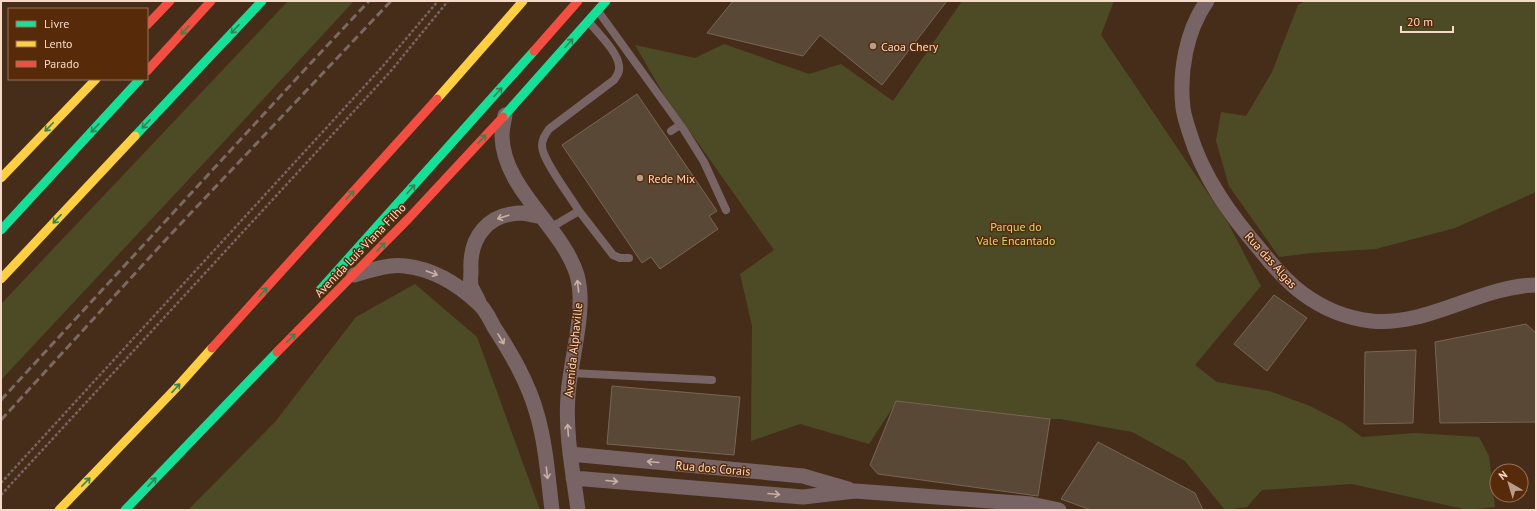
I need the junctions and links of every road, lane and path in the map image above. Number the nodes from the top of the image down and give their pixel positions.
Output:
1 (170, 1) edge
2 (211, 1) edge
3 (262, 1) edge
4 (438, 1) edge
5 (448, 1) edge
6 (523, 1) edge
7 (578, 1) edge
8 (606, 1) edge
9 (1207, 1) edge
10 (598, 10) junction
11 (588, 21) junction
12 (148, 25) edge
13 (148, 70) edge
14 (95, 80) edge
15 (139, 80) edge
16 (505, 114) junction
17 (680, 125) junction
18 (671, 131) dead end
19 (1, 178) edge
20 (726, 210) dead end
21 (579, 211) junction
22 (546, 222) junction
23 (1, 230) edge
24 (629, 258) dead end
25 (354, 275) junction
26 (1, 279) edge
27 (1536, 286) edge
28 (313, 299) dead end
29 (481, 306) junction
30 (292, 324) dead end
31 (571, 373) junction
32 (712, 380) dead end
33 (221, 409) junction
34 (570, 454) junction
35 (747, 471) junction
36 (573, 478) junction
37 (1, 483) edge
38 (855, 491) junction
39 (746, 492) junction
40 (1, 495) edge
41 (59, 510) edge
42 (125, 510) edge
43 (552, 510) edge
44 (578, 510) edge
45 (1059, 510) edge

1 - 12 main road
2 -> 13 main road
3 -> 26 main road
4 - 37 path
5 - 40 path
41 -> 6 main road
28 -> 7 main road
8 - 10 main road, Avenida Luís Viana Filho
9 - 27 street, Rua das Algas
10 - 11 main road, Avenida Luís Viana Filho
10 - 17 lane
16 -> 11 main road, Avenida Luís Viana Filho
11 - 21 lane
14 -> 19 main road
15 -> 23 main road
16 - 22 street, Avenida Alphaville
25 -> 16 main road, Avenida Luís Viana Filho
17 - 18 lane
17 - 20 lane
21 - 22 lane
21 - 24 lane
22 -> 29 street
31 -> 22 street, Avenida Alphaville
25 -> 29 street
33 -> 25 main road, Avenida Luís Viana Filho
29 -> 43 street
30 - 33 main road
31 - 32 lane
34 -> 31 street, Avenida Alphaville
42 -> 33 main road, Avenida Luís Viana Filho
35 -> 34 street, Rua dos Corais
34 - 36 street, Avenida Alphaville
35 - 38 street, Rua dos Corais
35 - 39 street
36 -> 39 street, Rua dos Corais
36 - 44 street, Avenida Alphaville
39 -> 38 street, Rua dos Corais
38 - 45 street, Rua dos Corais

